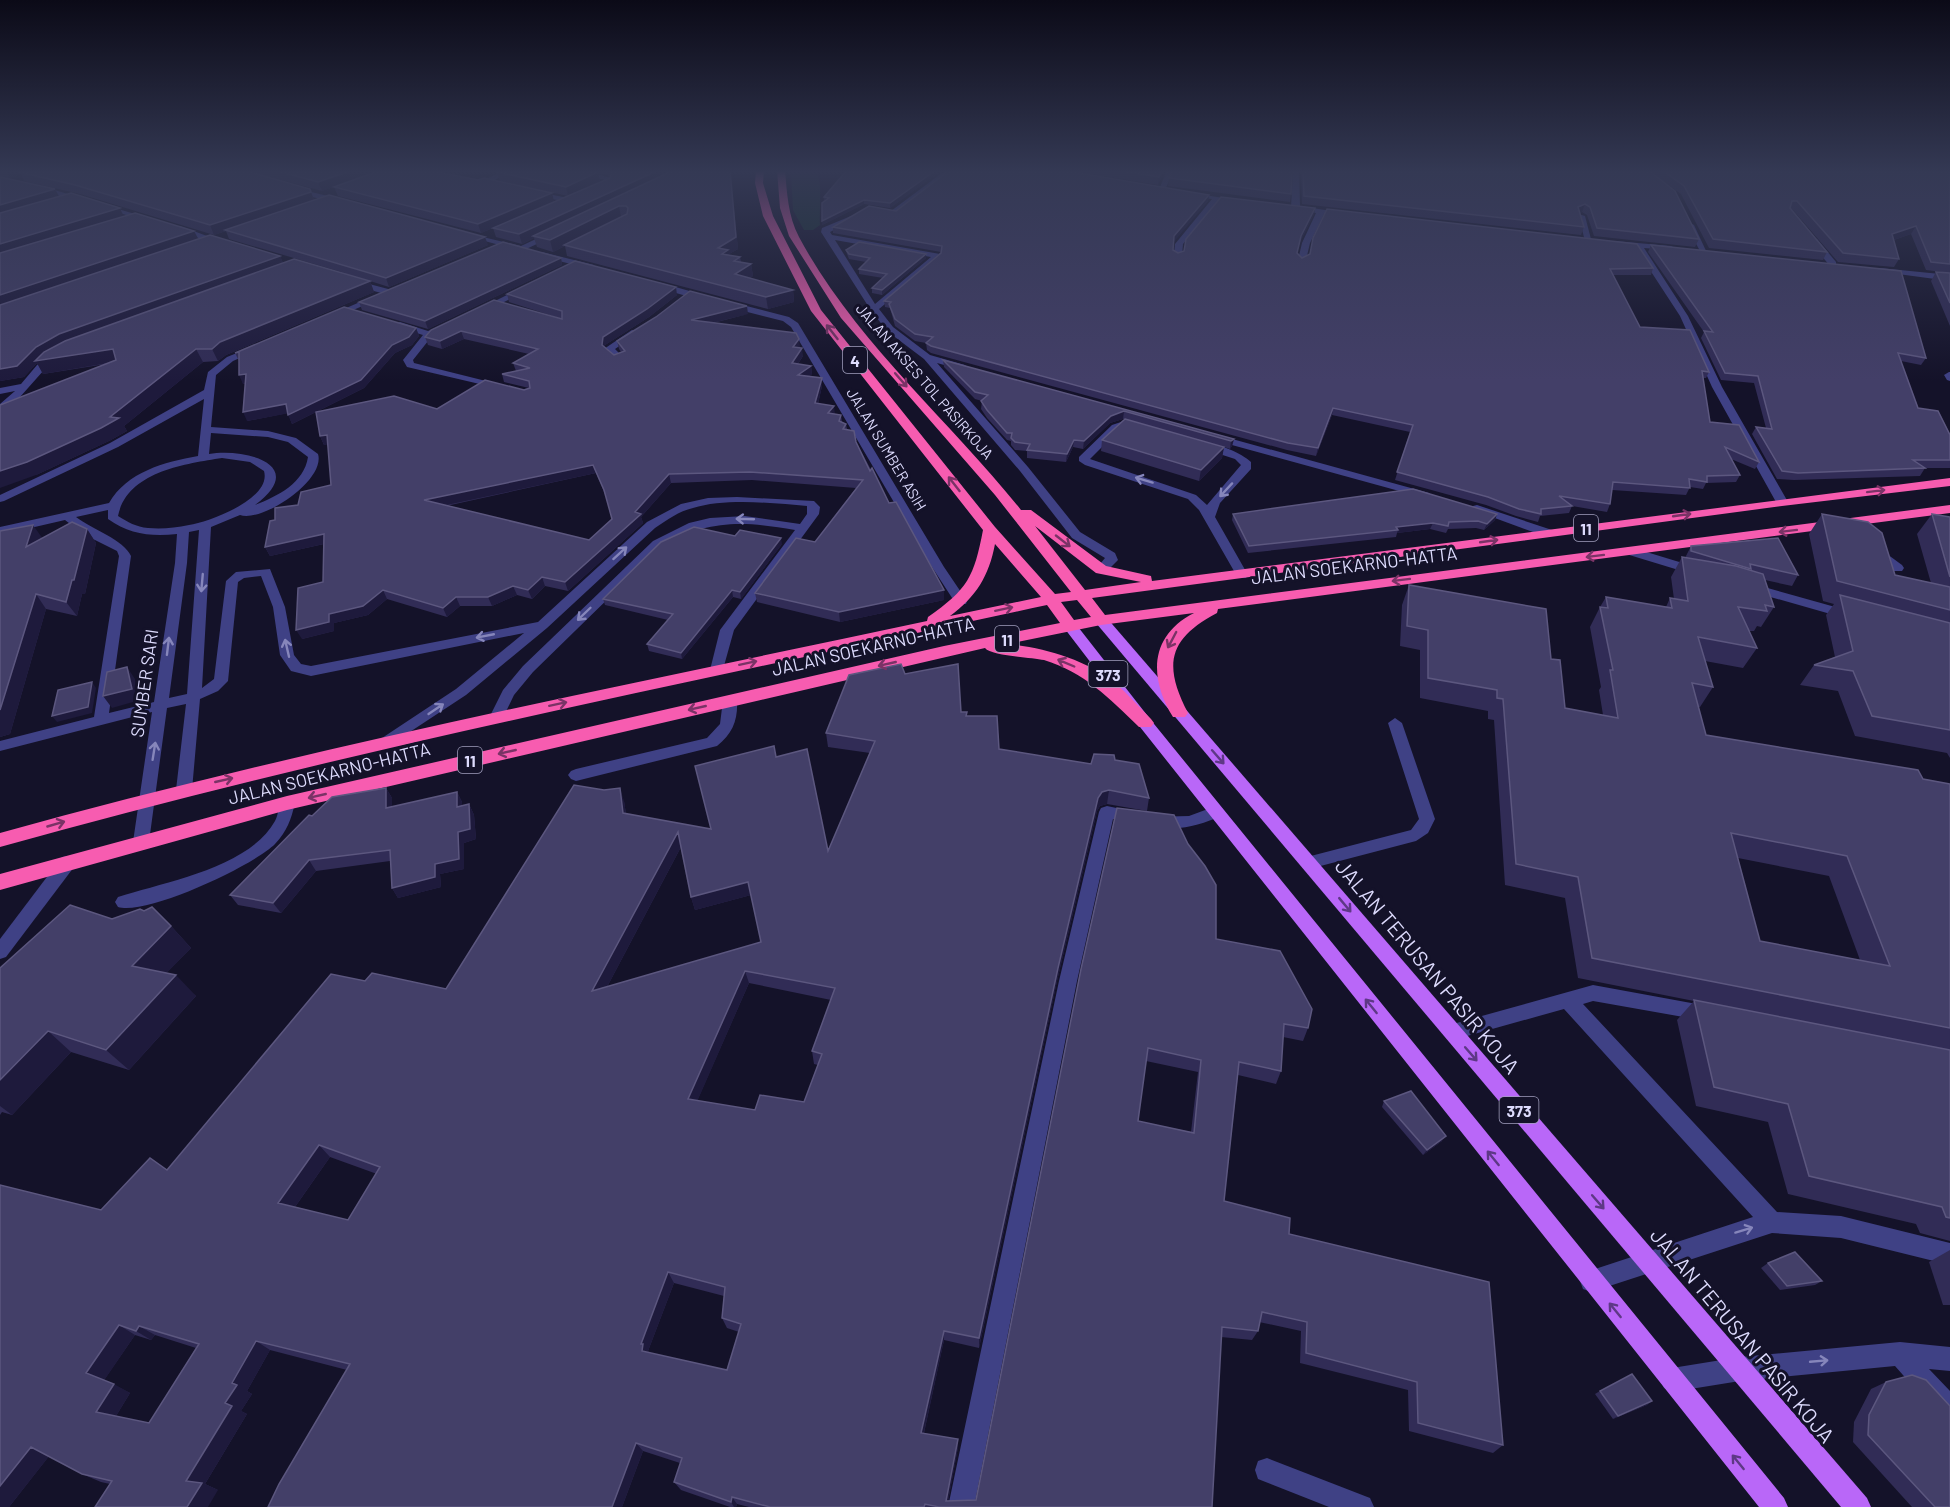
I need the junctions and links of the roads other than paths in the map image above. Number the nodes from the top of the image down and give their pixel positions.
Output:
1 (214, 240) edge
2 (215, 240) edge
3 (486, 240) edge
4 (541, 240) edge
5 (780, 240) edge
6 (797, 240) edge
7 (830, 240) edge
8 (861, 240) edge
9 (1182, 240) edge
10 (1307, 240) edge
11 (1583, 240) edge
12 (1698, 240) edge
13 (1814, 240) edge
14 (1589, 241) joint
15 (1599, 242) edge
16 (1609, 243) edge
17 (504, 244) junction
18 (1638, 245) junction
19 (234, 246) edge
20 (194, 247) edge
21 (493, 249) edge
22 (522, 249) junction
23 (1682, 249) edge
24 (1693, 250) edge
25 (1704, 251) junction
26 (564, 252) edge
27 (1715, 252) edge
28 (1178, 255) edge
29 (554, 257) junction
30 (1302, 260) edge
31 (577, 263) junction
32 (1821, 263) edge
33 (1833, 264) junction
34 (1845, 266) edge
35 (567, 268) edge
36 (1868, 268) edge
37 (599, 269) edge
38 (1950, 278) edge
39 (348, 281) edge
40 (644, 282) edge
41 (539, 284) edge
42 (399, 288) edge
43 (389, 292) junction
44 (688, 294) junction
45 (498, 303) junction
46 (675, 304) edge
47 (508, 306) edge
48 (874, 309) junction
49 (347, 310) junction
50 (473, 313) edge
51 (368, 316) edge
52 (326, 319) edge
53 (456, 321) edge
54 (388, 322) edge
55 (643, 327) edge
56 (429, 334) junction
57 (262, 346) edge
58 (69, 349) edge
59 (927, 357) junction
60 (620, 359) edge
61 (974, 370) edge
62 (24, 387) junction
63 (514, 389) edge
64 (0, 391) edge
65 (209, 392) junction
66 (0, 409) edge
67 (1134, 414) edge
68 (206, 430) junction
69 (203, 457) junction
70 (1950, 482) edge
71 (1000, 492) junction
72 (1437, 498) edge
73 (0, 499) edge
74 (1782, 502) junction
75 (112, 506) junction
76 (1470, 507) edge
77 (1950, 509) edge
78 (67, 516) junction
79 (225, 517) junction
80 (1209, 519) junction
81 (205, 524) junction
82 (803, 528) junction
83 (183, 530) junction
84 (990, 530) junction
85 (0, 531) edge
86 (1853, 531) junction
87 (1548, 533) junction
88 (1630, 551) junction
89 (1898, 568) dead end
90 (1101, 570) junction
91 (1705, 574) edge
92 (1242, 575) junction
93 (1223, 577) junction
94 (1737, 583) edge
95 (1082, 594) junction
96 (1051, 599) junction
97 (961, 601) junction
98 (1239, 601) junction
99 (1860, 618) edge
100 (1101, 620) junction
101 (542, 625) junction
102 (926, 626) junction
103 (1070, 626) junction
104 (944, 651) junction
105 (717, 670) junction
106 (193, 697) junction
107 (730, 700) junction
108 (161, 704) junction
109 (1179, 713) junction
110 (496, 718) junction
111 (100, 720) junction
112 (1145, 723) junction
113 (1395, 723) dead end
114 (387, 741) junction
115 (0, 746) edge
116 (576, 775) dead end
117 (184, 790) junction
118 (147, 799) junction
119 (286, 803) junction
120 (1216, 812) junction
121 (0, 840) edge
122 (141, 842) junction
123 (68, 862) junction
124 (1309, 863) junction
125 (0, 882) edge
126 (124, 903) dead end
127 (7, 938) edge
128 (0, 952) edge
129 (1568, 1000) junction
130 (1729, 1018) edge
131 (1453, 1032) junction
132 (1772, 1222) junction
133 (1950, 1254) edge
134 (1650, 1263) junction
135 (1591, 1281) junction
136 (1900, 1354) junction
137 (1950, 1359) edge
138 (1740, 1369) junction
139 (1672, 1380) junction
140 (1950, 1409) edge
141 (1267, 1470) dead end
142 (961, 1507) edge
143 (1361, 1507) edge
144 (1775, 1507) edge
145 (1858, 1507) edge

1 - 20 street
2 - 19 street
3 - 17 street
4 - 22 street
84 -> 5 highway, 4
6 -> 71 highway, JALAN AKSES TOL PASIRKOJA / 4
7 - 48 street
8 - 48 street
9 - 28 street
10 - 30 street
11 - 14 street
12 - 25 street
13 - 33 street
14 - 15 street
16 - 18 street
17 - 21 street
17 - 22 street
18 - 23 street
18 - 74 street
22 - 29 street
24 - 25 street
25 - 27 street
26 - 29 street
29 - 31 street
31 - 35 street
31 - 37 street
32 - 33 street
33 - 34 street
36 - 38 street
39 - 43 street
40 - 44 street, JALAN SUMBER ASIH
41 - 45 street
42 - 43 street
43 - 49 street
44 - 46 street
44 - 97 street, JALAN SUMBER ASIH
45 - 47 street
45 - 50 street
48 - 59 street
49 - 51 street
49 - 52 street
53 - 56 street
54 - 56 street
55 - 60 street
56 - 63 street
57 - 65 street
58 - 62 street
59 - 61 street
59 - 90 street
62 - 64 street
62 - 66 street
65 - 68 street
65 - 73 street
80 -> 67 street
68 - 69 street
68 - 79 street
69 - 75 street
69 - 79 street
74 -> 70 highway, JALAN SOEKARNO-HATTA / 11
71 -> 90 highway
71 - 95 highway, JALAN AKSES TOL PASIRKOJA / 4
72 -> 80 street
87 -> 74 highway, JALAN SOEKARNO-HATTA / 11
75 - 78 street
75 - 83 street
76 - 87 street
77 - 86 highway, JALAN SOEKARNO-HATTA / 11
78 - 85 street
78 - 111 street
79 - 81 street
80 - 92 street
81 - 83 street
81 -> 106 street
101 -> 82 street
82 - 105 street
82 -> 110 street
108 -> 83 street, SUMBER SARI
84 - 96 highway, 4
84 - 97 highway
86 -> 88 highway, JALAN SOEKARNO-HATTA / 11
86 - 89 street
92 -> 87 highway, JALAN SOEKARNO-HATTA / 11
88 - 91 street
88 -> 98 highway, JALAN SOEKARNO-HATTA / 11
90 - 93 highway
92 - 93 highway, JALAN SOEKARNO-HATTA / 11
93 - 95 highway, JALAN SOEKARNO-HATTA / 11
94 - 99 street
95 - 96 highway, JALAN SOEKARNO-HATTA / 11
95 - 100 highway, 4
102 -> 96 highway, JALAN SOEKARNO-HATTA / 11
96 - 103 highway, 4
97 - 102 highway
98 - 100 highway, JALAN SOEKARNO-HATTA / 11
98 -> 109 highway
100 - 103 highway, JALAN SOEKARNO-HATTA / 11
100 - 109 main road, JALAN TERUSAN PASIR KOJA / 373
101 -> 106 street
114 -> 101 street
105 -> 102 highway, JALAN SOEKARNO-HATTA / 11
103 - 104 highway, JALAN SOEKARNO-HATTA / 11
103 - 112 main road, 373
104 -> 107 highway, JALAN SOEKARNO-HATTA / 11
112 -> 104 highway
110 -> 105 highway, JALAN SOEKARNO-HATTA / 11
106 - 108 street
106 - 117 street
107 - 116 street
107 -> 119 highway, JALAN SOEKARNO-HATTA / 11
108 - 111 street
118 -> 108 street, SUMBER SARI
109 -> 124 main road, JALAN TERUSAN PASIR KOJA / 373
110 - 114 highway, JALAN SOEKARNO-HATTA / 11
111 - 115 street
112 - 120 main road, 373
113 - 124 street
117 -> 114 highway, JALAN SOEKARNO-HATTA / 11
117 - 118 highway, JALAN SOEKARNO-HATTA / 11
121 -> 118 highway, JALAN SOEKARNO-HATTA / 11
118 - 122 street, SUMBER SARI
119 - 122 highway, JALAN SOEKARNO-HATTA / 11
119 - 126 street
135 -> 120 main road, 373
120 - 142 street
122 - 123 highway, JALAN SOEKARNO-HATTA / 11
123 - 125 highway, JALAN SOEKARNO-HATTA / 11
123 - 127 street
124 -> 131 main road, JALAN TERUSAN PASIR KOJA / 373
127 - 128 street
129 - 130 street
129 - 131 street
129 - 132 street
131 -> 134 main road, JALAN TERUSAN PASIR KOJA / 373
132 - 133 street
134 -> 132 street
134 - 135 street
134 - 138 main road, JALAN TERUSAN PASIR KOJA / 373
139 -> 135 main road, 373
136 - 137 street
138 -> 136 street
136 - 140 street
138 - 139 street
138 - 145 main road, JALAN TERUSAN PASIR KOJA / 373
144 -> 139 main road, 373
141 - 143 street

